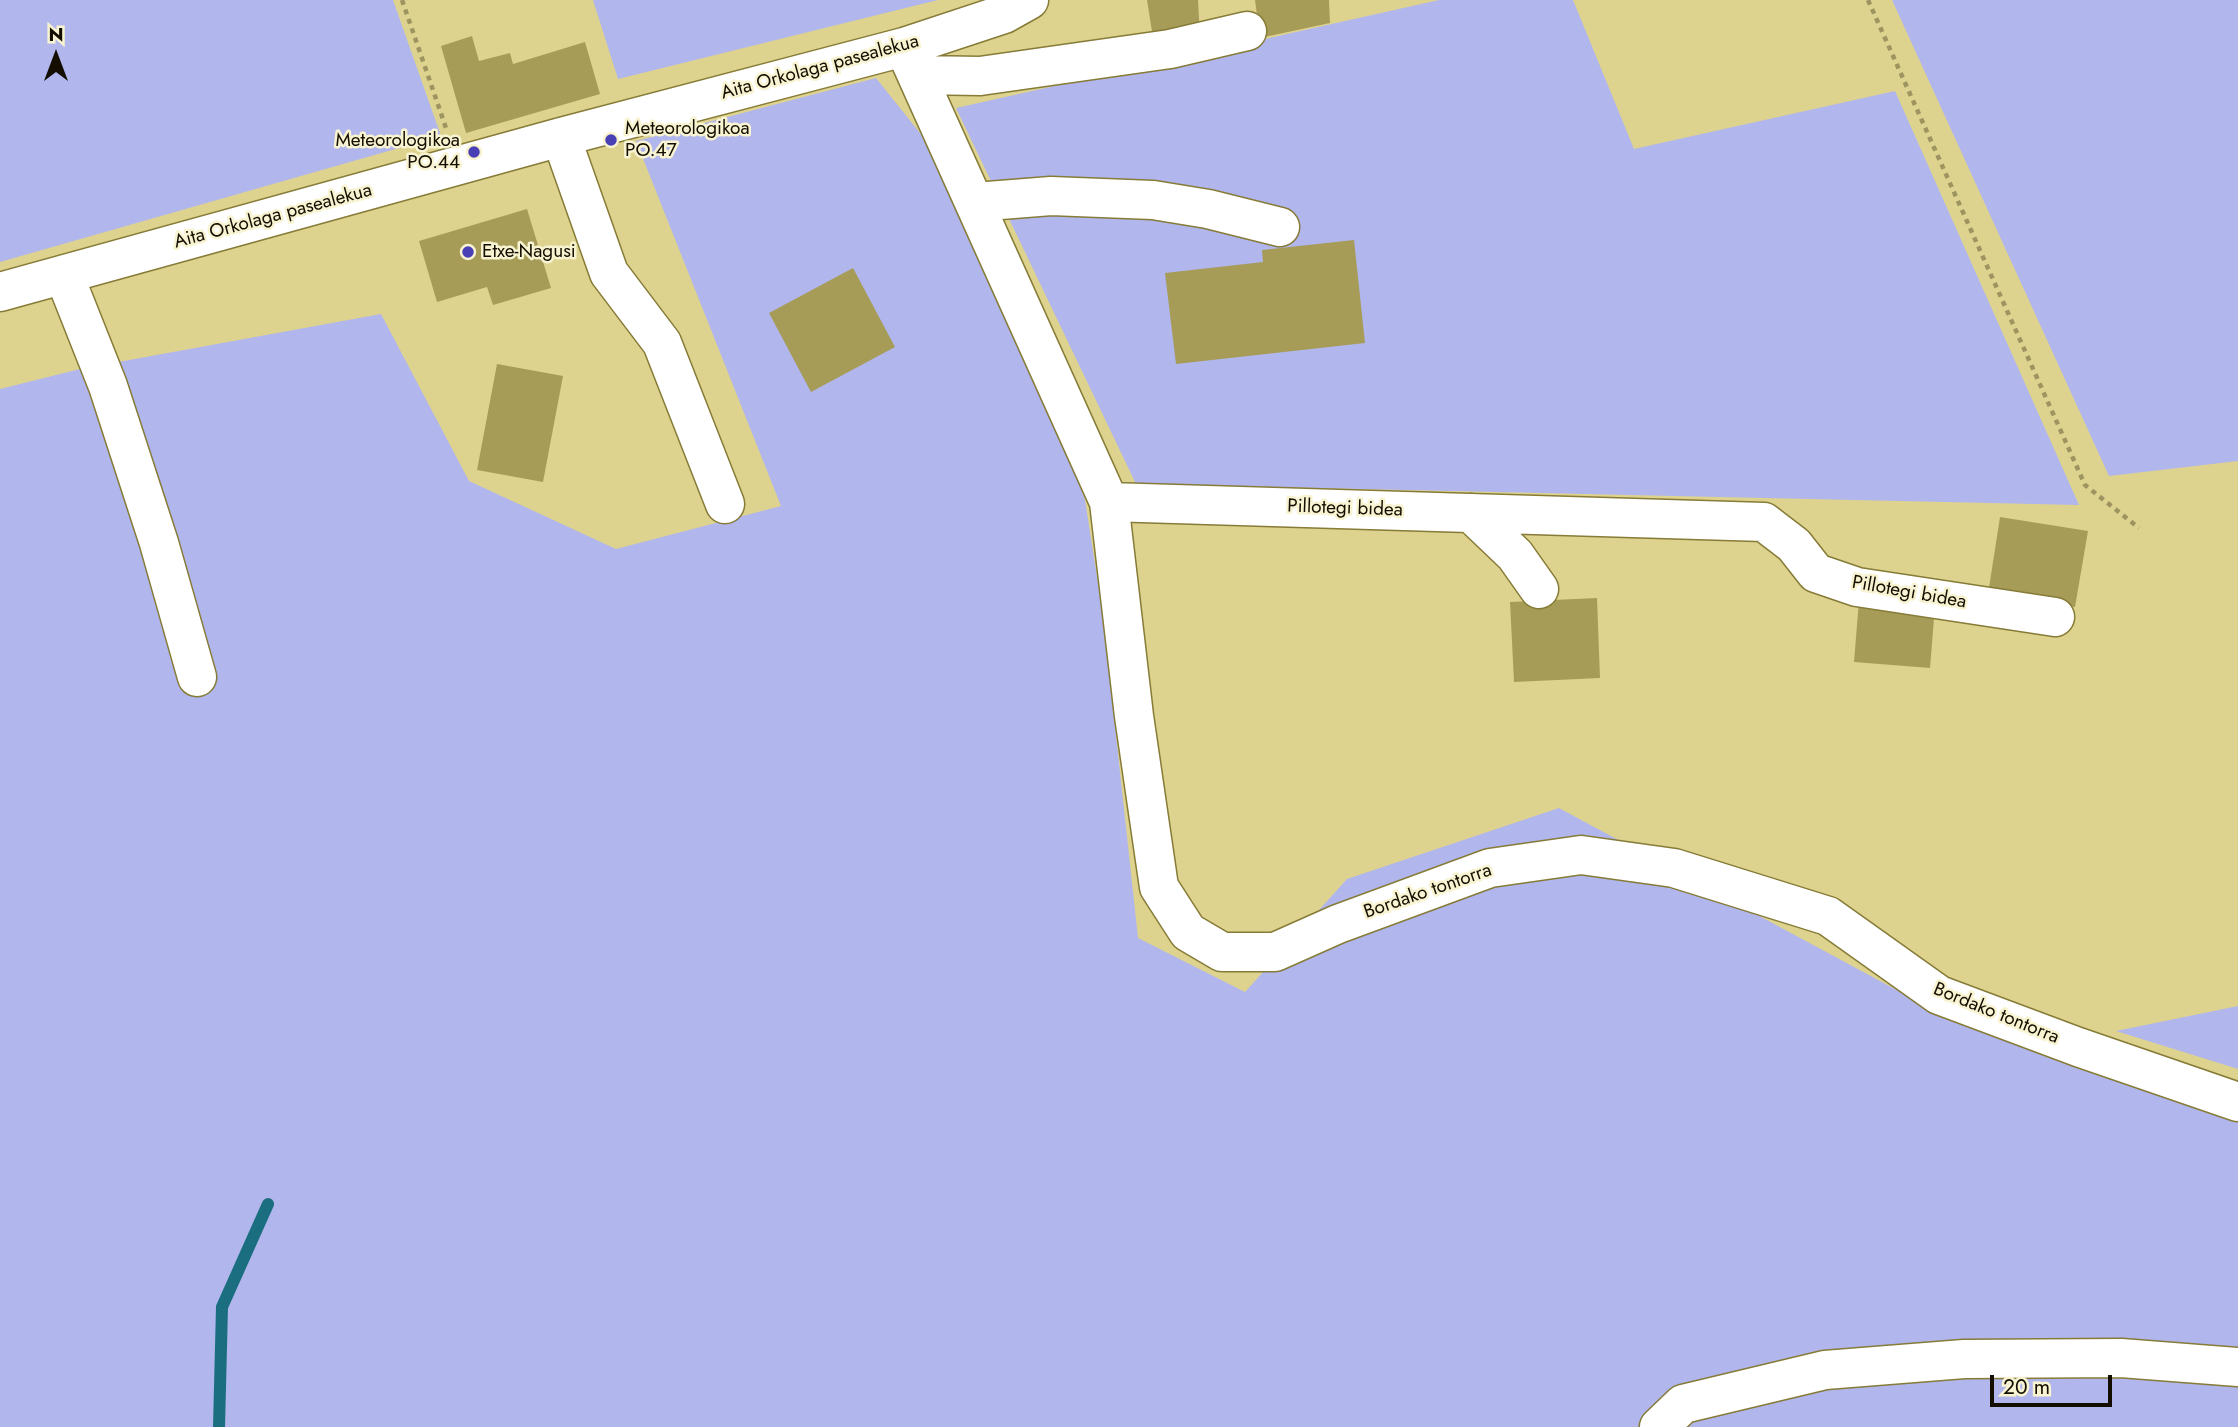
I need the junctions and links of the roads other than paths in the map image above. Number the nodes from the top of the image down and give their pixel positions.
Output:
1 (1028, 0) edge
2 (1247, 31) dead end
3 (911, 61) junction
4 (561, 137) junction
5 (975, 202) junction
6 (1280, 227) dead end
7 (64, 275) junction
8 (0, 292) edge
9 (1109, 502) junction
10 (725, 504) dead end
11 (1471, 513) junction
12 (1539, 589) dead end
13 (2055, 617) dead end
14 (197, 677) dead end
15 (2238, 1102) edge
16 (2238, 1367) edge
17 (1659, 1427) edge

1 - 3 street, Aita Orkolaga pasealekua
2 - 3 street
3 - 4 street, Aita Orkolaga pasealekua
3 - 5 street
4 - 7 street, Aita Orkolaga pasealekua
4 - 10 street
5 - 6 street
5 - 9 street
7 - 8 street, Aita Orkolaga pasealekua
7 - 14 street
9 - 11 street, Pillotegi bidea
9 - 15 street, Bordako tontorra
11 - 12 street
11 - 13 street, Pillotegi bidea
16 - 17 street

